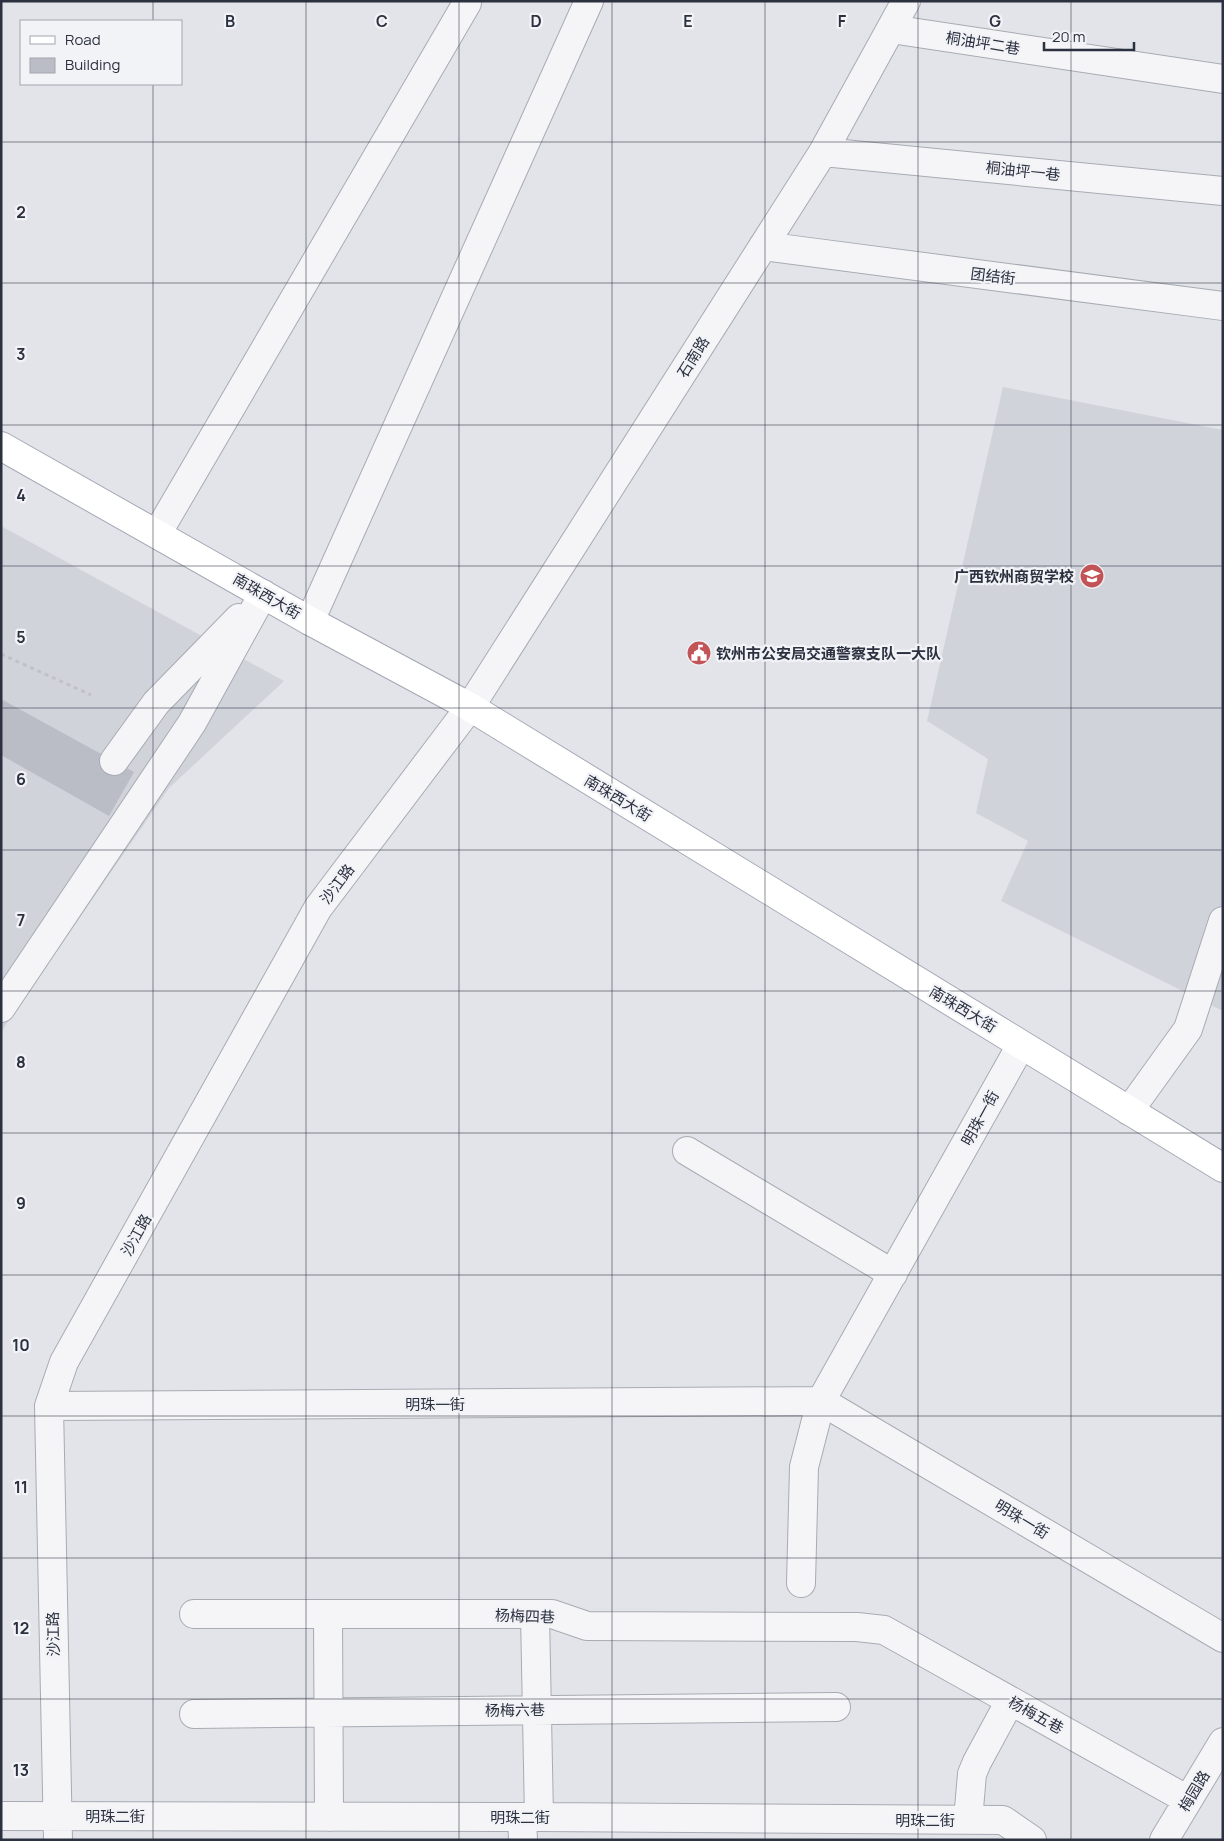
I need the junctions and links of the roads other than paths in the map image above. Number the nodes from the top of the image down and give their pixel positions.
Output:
1 (465, 1) edge
2 (590, 1) edge
3 (906, 1) edge
4 (891, 29) junction
5 (1223, 79) edge
6 (823, 152) junction
7 (1223, 191) edge
8 (763, 246) junction
9 (1223, 306) edge
10 (1, 446) edge
11 (157, 534) junction
12 (263, 594) junction
13 (310, 620) junction
14 (470, 707) junction
15 (114, 761) dead end
16 (1223, 921) edge
17 (1, 1008) edge
18 (1021, 1045) junction
19 (1129, 1111) junction
20 (687, 1151) dead end
21 (1223, 1168) edge
22 (892, 1274) junction
23 (821, 1401) junction
24 (49, 1406) junction
25 (801, 1583) dead end
26 (194, 1614) dead end
27 (535, 1614) junction
28 (328, 1615) junction
29 (884, 1630) joint
30 (1223, 1638) edge
31 (1010, 1701) junction
32 (836, 1707) dead end
33 (536, 1710) junction
34 (328, 1712) junction
35 (194, 1714) dead end
36 (1223, 1742) edge
37 (1188, 1800) junction
38 (1, 1816) edge
39 (329, 1816) junction
40 (968, 1820) junction
41 (528, 1824) edge
42 (57, 1828) edge
43 (1002, 1830) edge
44 (1032, 1840) edge
45 (1164, 1840) edge

1 - 11 street
2 - 13 street
3 - 4 street, 石南路
4 - 5 street, 桐油坪二巷
4 - 6 street, 石南路
6 - 7 street, 桐油坪一巷
6 - 8 street, 石南路
8 - 9 street, 团结街
8 - 14 street, 石南路
10 - 11 main road, 南珠西大街
11 - 12 main road, 南珠西大街
12 - 13 main road, 南珠西大街
12 - 15 street
12 - 17 street
13 - 14 main road, 南珠西大街
14 - 18 main road, 南珠西大街
14 - 24 street, 沙江路
16 - 19 street
18 - 19 main road, 南珠西大街
18 - 22 street, 明珠一街
19 - 21 main road, 南珠西大街
20 - 22 street
22 - 23 street, 明珠一街
23 - 24 street, 明珠一街
23 - 25 street
23 - 30 street, 明珠一街
24 - 42 street, 沙江路
26 - 28 street, 杨梅四巷
27 - 28 street, 杨梅四巷
27 - 29 street, 杨梅四巷
27 - 33 street
28 - 34 street
29 - 31 street, 杨梅五巷
31 - 37 street, 杨梅五巷
31 - 40 street
32 - 33 street, 杨梅六巷
33 - 34 street, 杨梅六巷
33 - 41 street
34 - 35 street, 杨梅六巷
34 - 39 street
36 - 37 street, 梅园路
37 - 45 street, 梅园路
38 - 42 street, 明珠二街
39 - 41 street, 明珠二街
39 - 42 street, 明珠二街
40 - 41 street, 明珠二街
40 - 43 street, 明珠二街
43 - 44 street, 明珠二街

